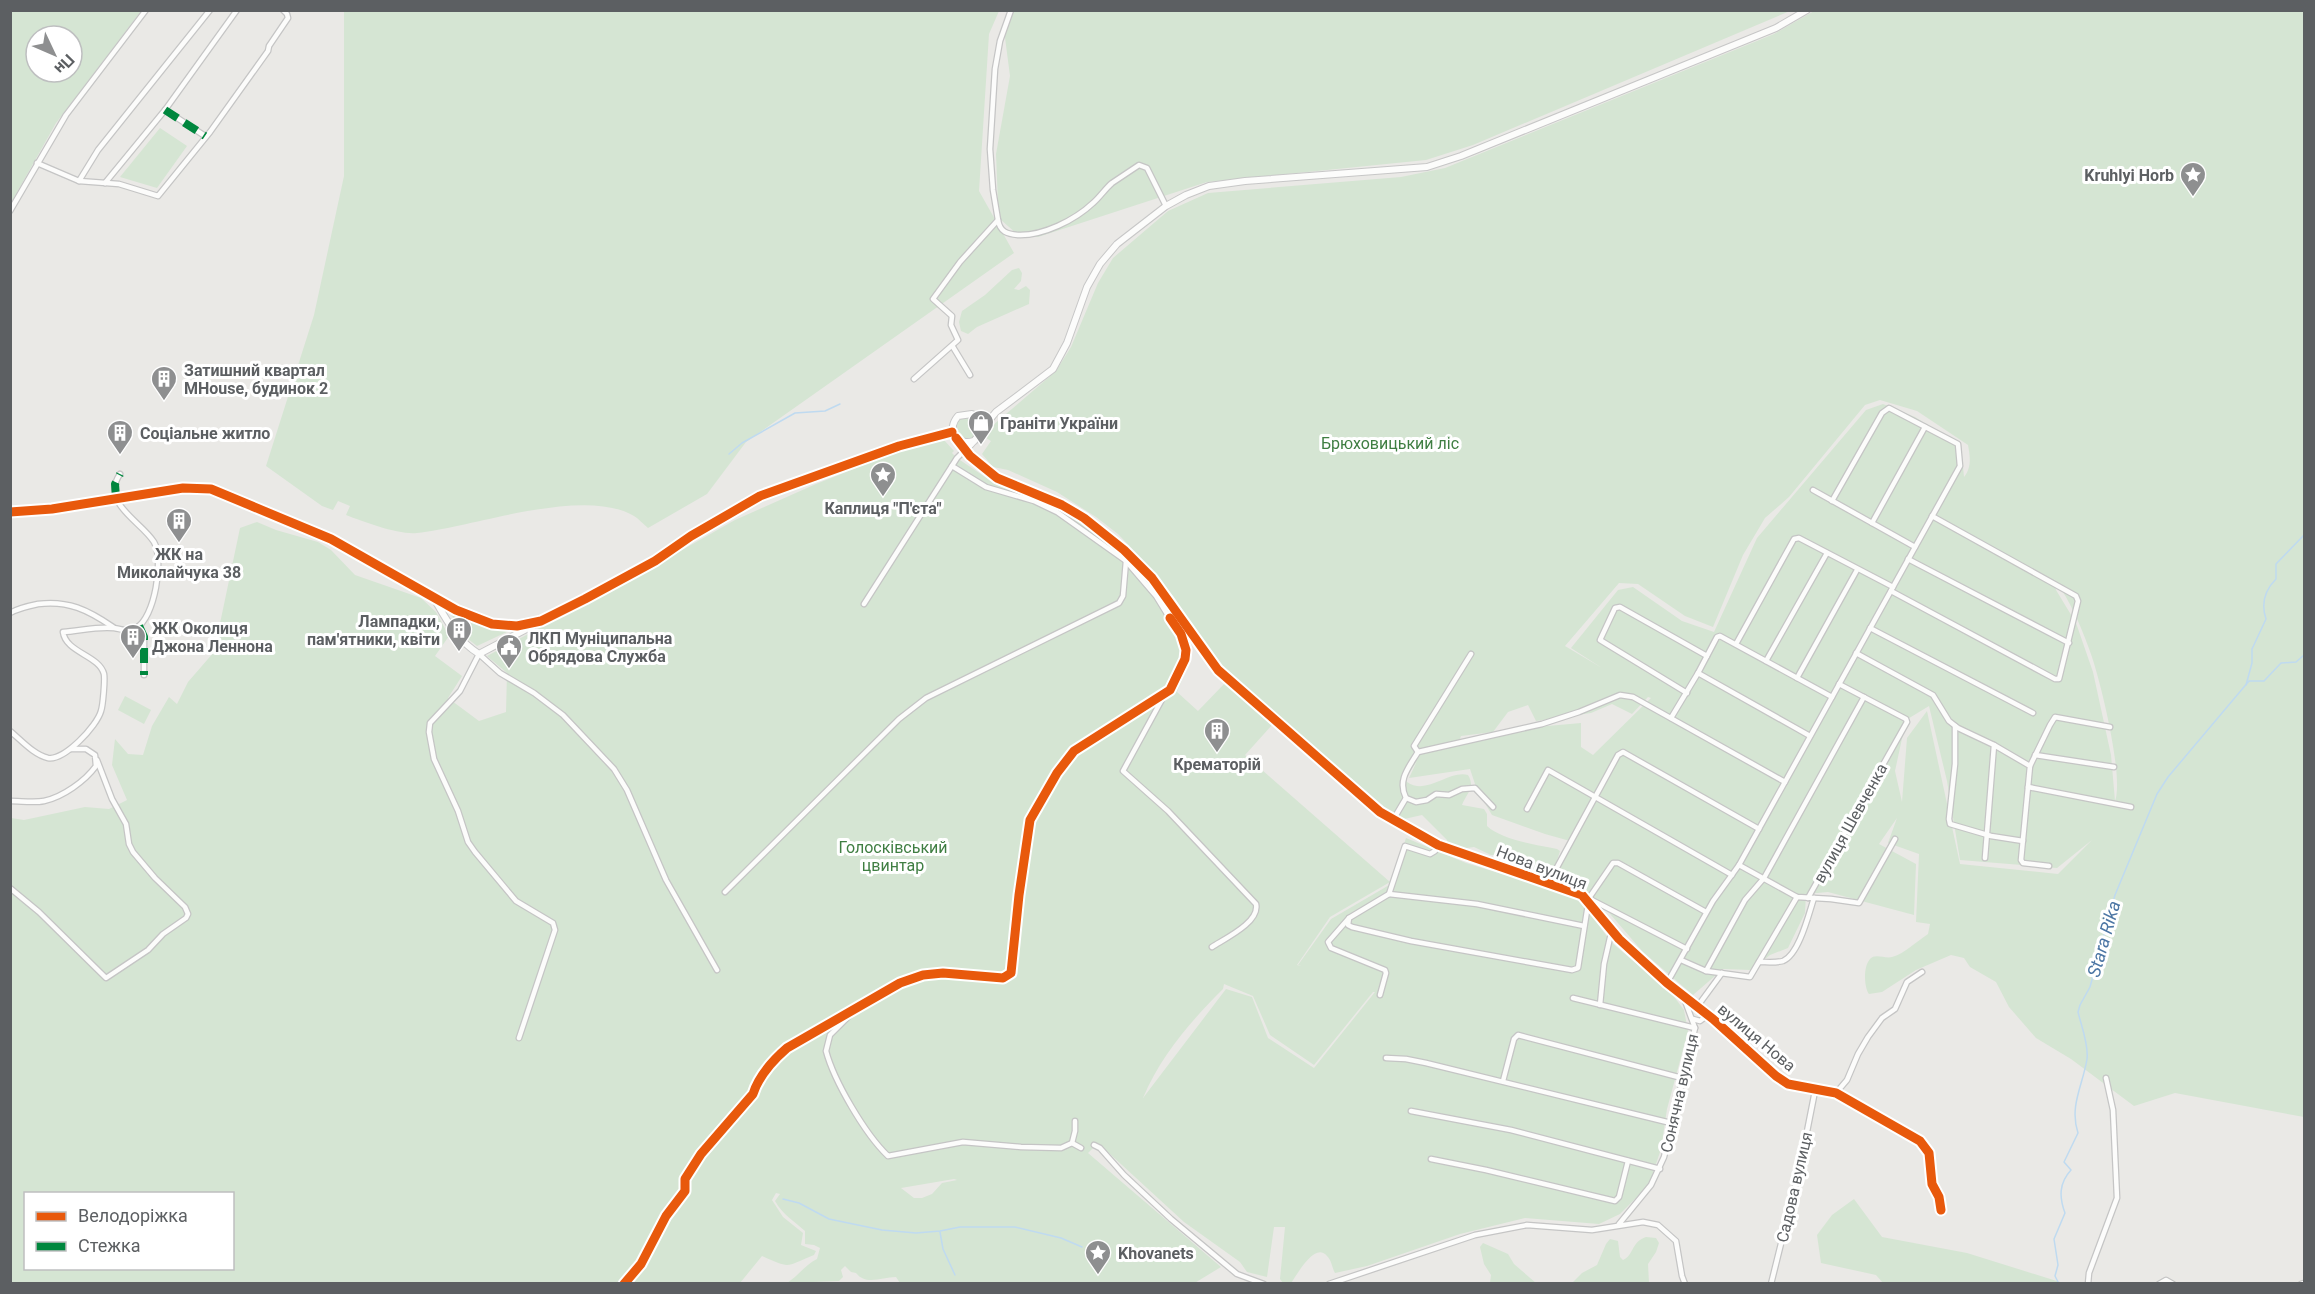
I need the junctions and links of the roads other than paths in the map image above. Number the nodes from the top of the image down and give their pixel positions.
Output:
1 (146, 10) edge
2 (210, 10) edge
3 (237, 10) edge
4 (283, 10) edge
5 (1011, 10) edge
6 (1807, 10) edge
7 (165, 110) junction
8 (205, 136) junction
9 (37, 163) junction
10 (79, 181) junction
11 (105, 183) junction
12 (1166, 206) junction
13 (10, 210) edge
14 (998, 220) junction
15 (952, 346) junction
16 (970, 375) dead end
17 (914, 379) dead end
18 (996, 412) junction
19 (972, 414) junction
20 (1925, 427) junction
21 (981, 430) junction
22 (954, 435) junction
23 (974, 441) junction
24 (965, 450) junction
25 (952, 466) junction
26 (120, 474) dead end
27 (1814, 490) dead end
28 (116, 497) junction
29 (1832, 501) junction
30 (10, 512) edge
31 (1932, 516) junction
32 (1872, 523) junction
33 (1915, 547) junction
34 (1827, 553) junction
35 (1908, 559) junction
36 (1126, 561) junction
37 (1857, 570) junction
38 (1892, 589) junction
39 (435, 599) junction
40 (864, 604) dead end
41 (10, 613) edge
42 (542, 621) junction
43 (139, 626) junction
44 (113, 627) junction
45 (1870, 628) junction
46 (2069, 643) junction
47 (1736, 644) junction
48 (1857, 653) junction
49 (478, 654) junction
50 (1471, 654) dead end
51 (1707, 656) junction
52 (1767, 661) junction
53 (1698, 673) junction
54 (144, 675) dead end
55 (1797, 678) junction
56 (1839, 684) junction
57 (1166, 693) junction
58 (1687, 693) junction
59 (1832, 697) junction
60 (1864, 697) junction
61 (2033, 713) dead end
62 (1671, 718) junction
63 (1955, 726) junction
64 (2110, 727) dead end
65 (10, 731) edge
66 (1810, 736) junction
67 (1994, 745) junction
68 (71, 749) junction
69 (1418, 752) junction
70 (2035, 755) junction
71 (97, 760) junction
72 (2030, 766) junction
73 (2114, 767) dead end
74 (1785, 782) junction
75 (2028, 787) junction
76 (1596, 797) junction
77 (1406, 798) junction
78 (10, 801) edge
79 (1493, 807) dead end
80 (2131, 807) dead end
81 (1527, 809) dead end
82 (1392, 820) junction
83 (1759, 829) junction
84 (1987, 834) junction
85 (1895, 839) dead end
86 (2023, 841) junction
87 (1438, 845) junction
88 (1985, 858) dead end
89 (1739, 865) junction
90 (2049, 866) dead end
91 (1732, 875) junction
92 (1764, 878) junction
93 (1549, 882) junction
94 (10, 888) edge
95 (725, 892) dead end
96 (1389, 894) junction
97 (1797, 897) junction
98 (1808, 897) junction
99 (1587, 898) junction
100 (1814, 898) junction
101 (1706, 912) junction
102 (1349, 918) junction
103 (1584, 926) junction
104 (1612, 929) junction
105 (1212, 947) dead end
106 (1687, 949) junction
107 (1681, 960) junction
108 (1759, 962) junction
109 (717, 970) dead end
110 (1706, 971) junction
111 (1922, 972) dead end
112 (1722, 973) junction
113 (1667, 983) junction
114 (1380, 995) dead end
115 (1684, 996) junction
116 (1573, 998) dead end
117 (862, 1005) junction
118 (1600, 1005) junction
119 (1689, 1010) junction
120 (1700, 1013) junction
121 (1693, 1019) junction
122 (1695, 1028) junction
123 (519, 1038) dead end
124 (1386, 1058) dead end
125 (1682, 1078) junction
126 (2106, 1078) dead end
127 (1503, 1081) junction
128 (1815, 1091) junction
129 (1836, 1093) junction
130 (1411, 1111) dead end
131 (1075, 1121) dead end
132 (1671, 1123) junction
133 (1072, 1143) junction
134 (1094, 1145) dead end
135 (1081, 1148) dead end
136 (1431, 1159) dead end
137 (1628, 1161) junction
138 (1660, 1169) junction
139 (1941, 1210) dead end
140 (1618, 1224) junction
141 (1345, 1281) edge
142 (624, 1284) edge
143 (1264, 1284) edge
144 (1329, 1284) edge
145 (1685, 1284) edge
146 (1770, 1284) edge
147 (2088, 1284) edge
148 (2159, 1284) edge
149 (2173, 1284) edge

1 - 9 street
2 - 10 street
3 - 7 street
4 - 8 street
5 - 14 street
6 - 12 street
7 - 8 street
7 - 11 street
8 - 11 street
9 - 10 street
9 - 13 street
10 - 11 street
12 - 14 street
12 - 18 street
14 - 15 street
15 - 16 street
15 - 17 street
18 - 19 street
18 - 21 street
19 - 21 street
19 - 22 street
20 - 29 street
20 - 31 street
20 - 32 street
21 - 23 street
22 - 23 street
22 - 24 street, Нова вулиця
22 - 42 street
23 - 24 street
24 - 25 street
24 - 82 street, Нова вулиця
25 - 36 street
25 - 40 street
26 - 28 street
27 - 29 street
28 - 30 street
28 - 39 street
28 - 43 street
29 - 32 street
31 - 33 street
31 - 46 street
32 - 33 street
33 - 35 street
34 - 37 street
34 - 47 street
34 - 52 street
35 - 38 street
35 - 46 street
36 - 57 street
36 - 95 street
37 - 38 street
37 - 55 street
38 - 45 street
38 - 46 street
39 - 42 street
39 - 49 street
41 - 44 street
42 - 49 street
43 - 44 street
43 - 54 street
44 - 68 street
45 - 48 street
45 - 61 street
47 - 51 street
47 - 52 street
48 - 56 street
48 - 63 street
49 - 109 street
49 - 123 street
50 - 69 street
51 - 53 street
51 - 58 street
52 - 55 street
53 - 58 street
53 - 66 street
55 - 59 street
56 - 59 street
56 - 60 street
57 - 105 street
57 - 117 street
58 - 62 street
59 - 66 street
60 - 92 street
60 - 98 street, вулиця Шевченка
62 - 69 street
62 - 74 street
63 - 67 street
63 - 84 street
64 - 70 street
65 - 68 street
66 - 74 street
67 - 72 street
67 - 84 street
68 - 71 street
69 - 77 street
70 - 72 street
70 - 73 street
71 - 78 street
71 - 94 street
72 - 75 street
74 - 83 street
75 - 80 street
75 - 86 street
76 - 81 street
76 - 83 street
76 - 91 street
76 - 93 street
77 - 79 street
77 - 82 street
82 - 87 street, Нова вулиця
83 - 89 street
84 - 86 street
84 - 88 street
85 - 100 street
86 - 90 street
87 - 93 street, Нова вулиця
87 - 96 street
89 - 91 street
89 - 92 street
91 - 101 street
92 - 97 street
92 - 110 street
93 - 99 street, Нова вулиця
96 - 102 street
96 - 103 street
97 - 98 street, вулиця Шевченка
97 - 108 street, вулиця Шевченка
98 - 100 street
99 - 101 street
99 - 103 street
99 - 104 street, Нова вулиця
99 - 106 street
100 - 108 street
101 - 106 street
102 - 103 street
102 - 114 street
104 - 113 street, Нова вулиця
104 - 118 street
106 - 107 street
107 - 110 street
107 - 113 street
108 - 112 street, вулиця Шевченка
110 - 112 street
111 - 129 street
112 - 120 street
113 - 115 street, Нова вулиця
115 - 119 street
115 - 120 street, Нова вулиця
116 - 118 street
117 - 133 street
117 - 142 street
118 - 122 street
119 - 120 street
119 - 121 street
120 - 121 street
120 - 122 street
120 - 128 street, вулиця Нова
121 - 122 street, Сонячна вулиця
122 - 125 street, Сонячна вулиця
124 - 127 street
125 - 127 street
125 - 132 street, Сонячна вулиця
126 - 147 street
127 - 132 street
128 - 129 street, вулиця Нова
128 - 146 street, Садова вулиця
129 - 139 street, вулиця Нова
130 - 137 street
131 - 133 street
132 - 138 street, Сонячна вулиця
133 - 135 street
134 - 143 street
136 - 137 street
137 - 138 street
138 - 140 street, Сонячна вулиця
140 - 141 street
140 - 145 street
141 - 144 street
148 - 149 street

